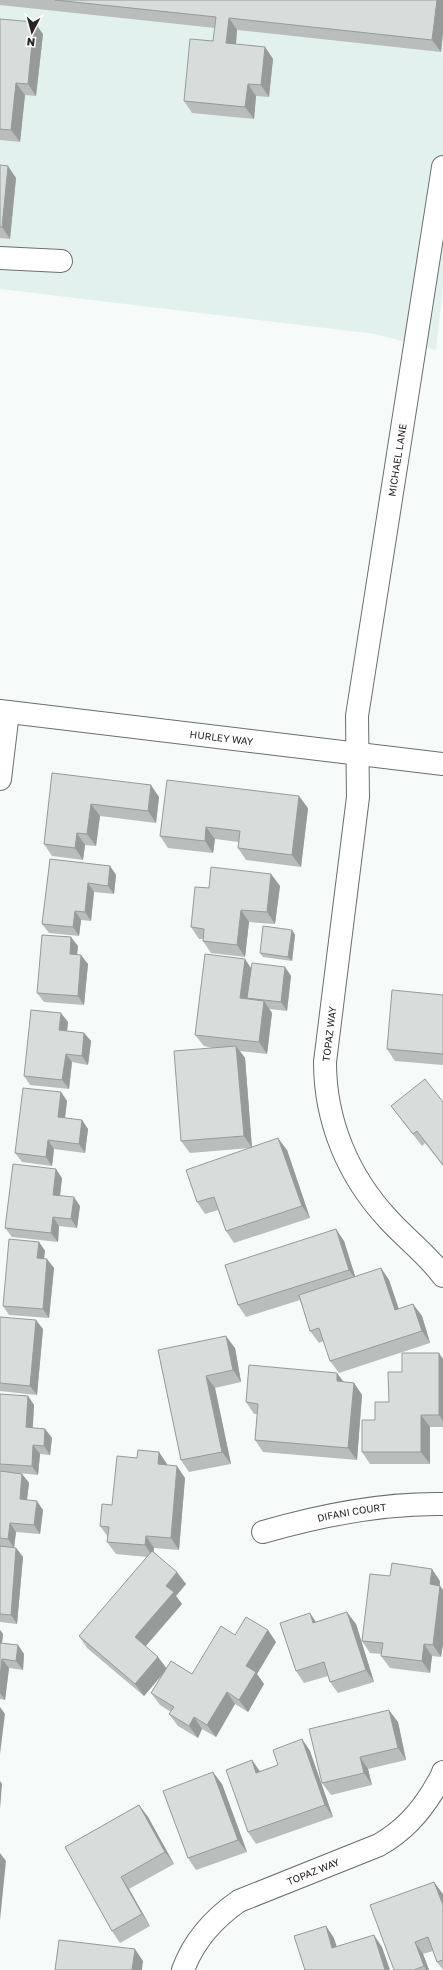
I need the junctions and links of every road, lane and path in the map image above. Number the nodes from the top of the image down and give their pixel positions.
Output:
1 (443, 167) edge
2 (0, 258) edge
3 (61, 262) dead end
4 (4, 712) edge
5 (357, 754) junction
6 (443, 764) edge
7 (0, 779) edge
8 (443, 1276) edge
9 (443, 1504) edge
10 (263, 1532) dead end
11 (443, 1772) edge
12 (183, 1970) edge

1 - 5 street, MICHAEL LANE
2 - 3 street
4 - 5 street, HURLEY WAY
4 - 7 street
5 - 6 street, HURLEY WAY
5 - 8 street, TOPAZ WAY
9 - 10 street, DIFANI COURT
11 - 12 street, TOPAZ WAY

